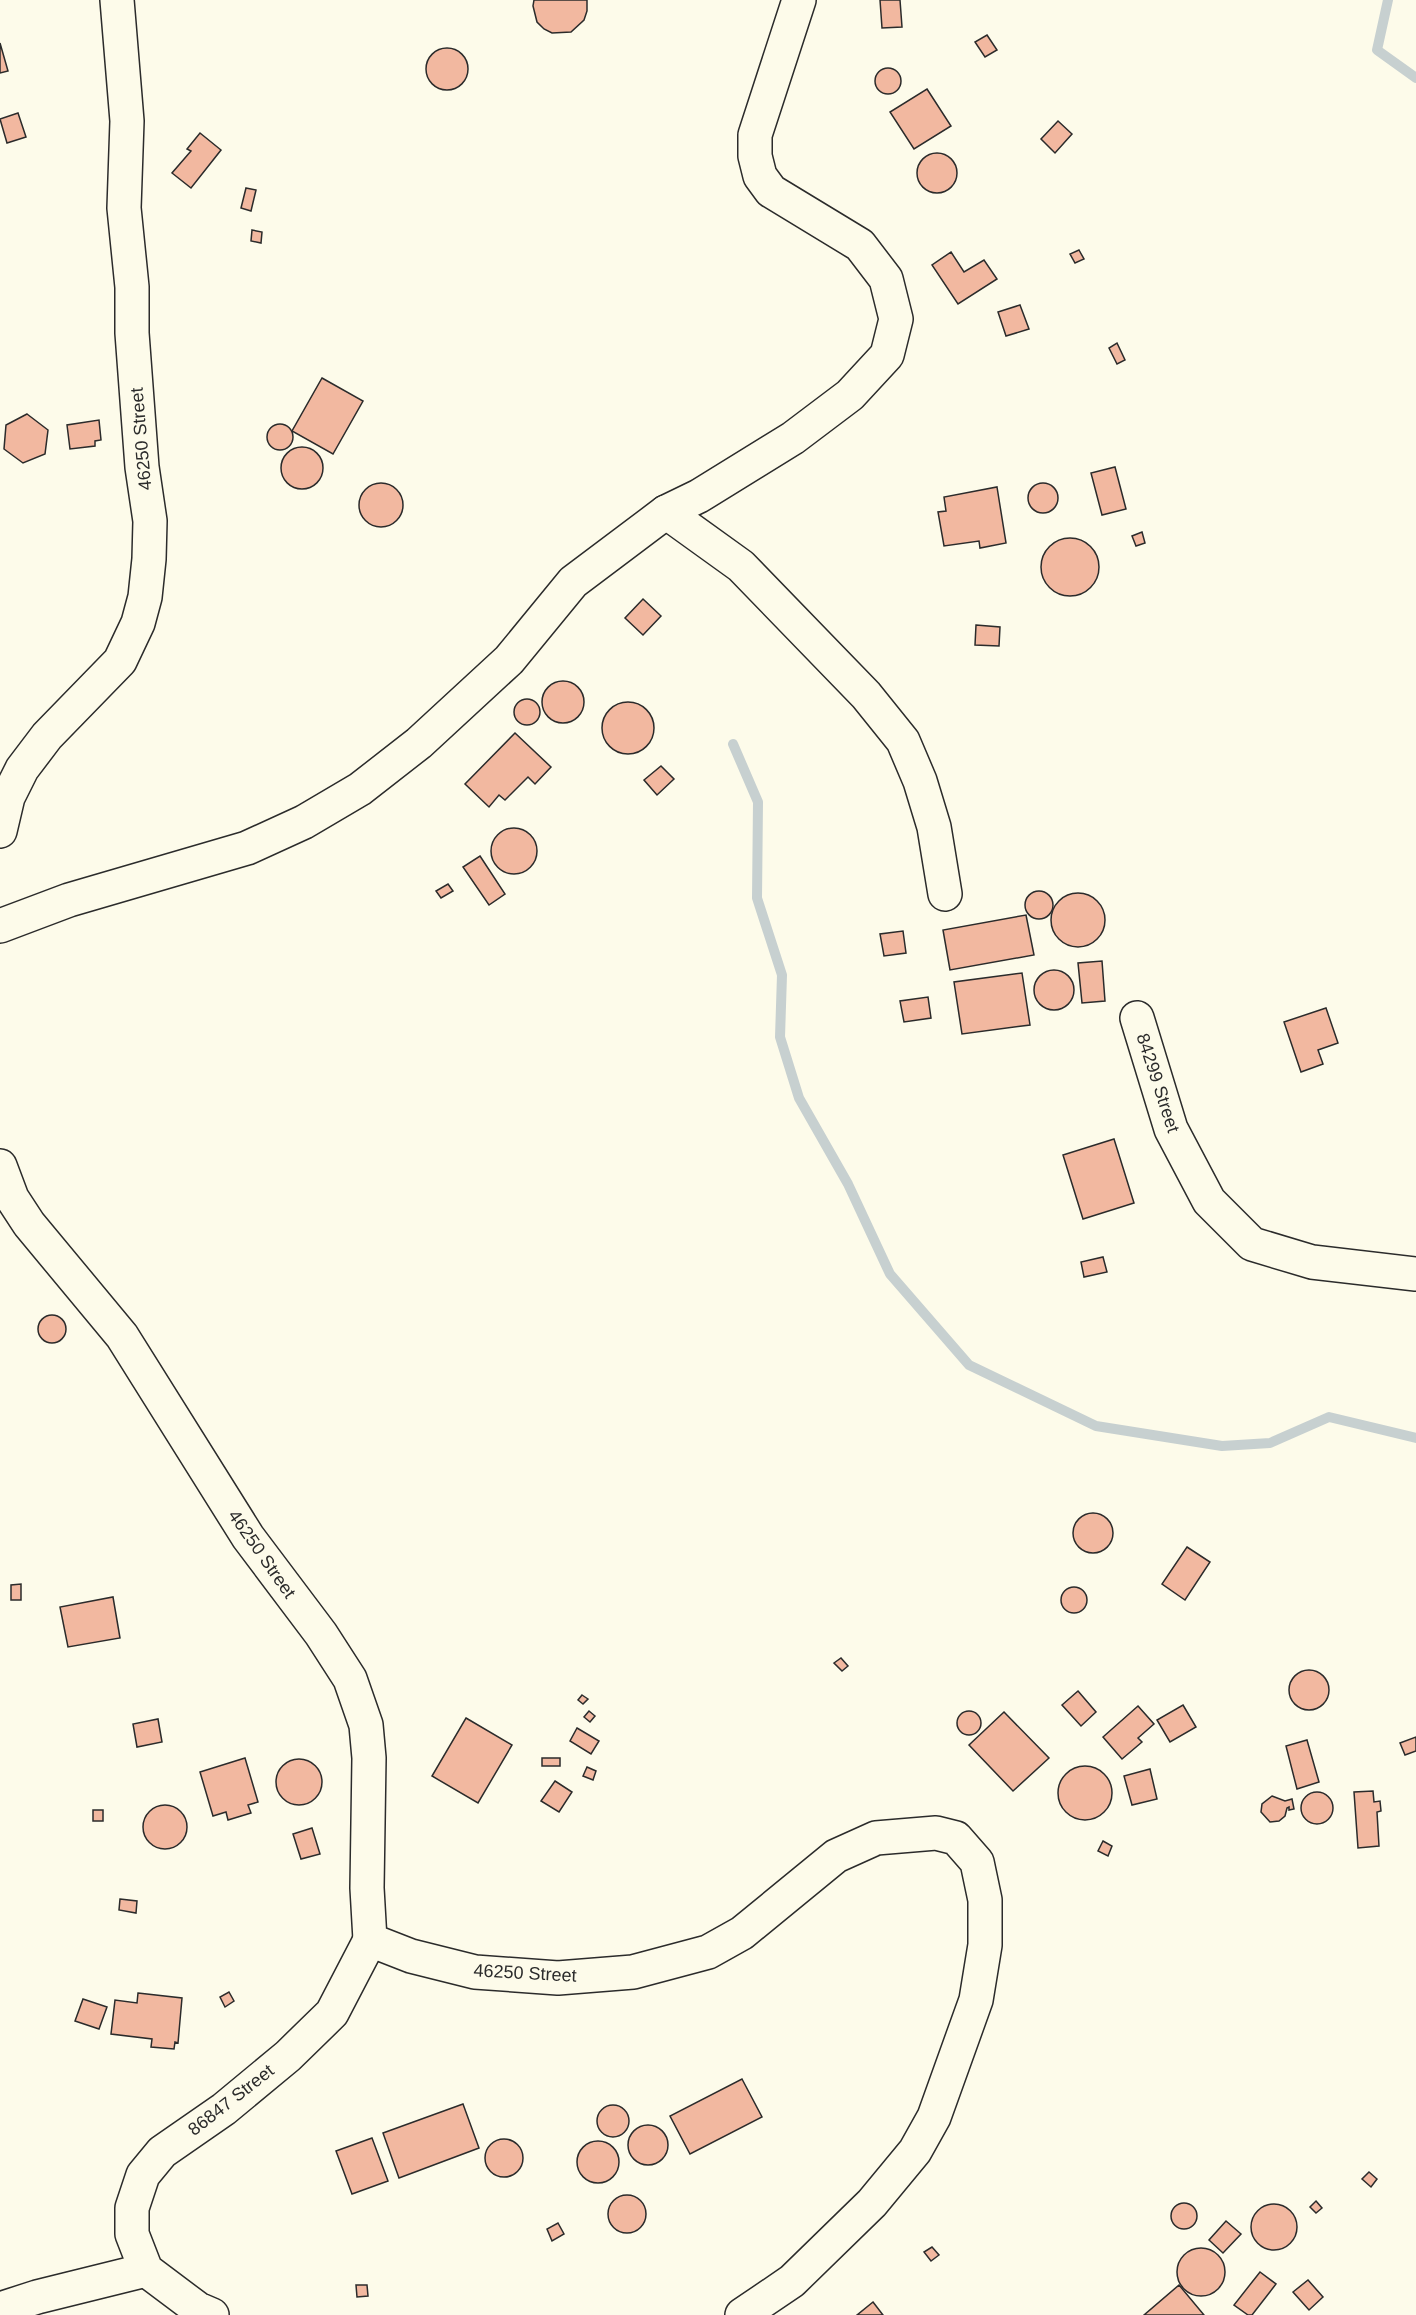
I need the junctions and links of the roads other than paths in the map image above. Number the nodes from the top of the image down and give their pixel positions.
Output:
1 (117, 0) edge
2 (799, 0) edge
3 (666, 512) junction
4 (0, 831) edge
5 (945, 894) dead end
6 (0, 926) edge
7 (1137, 1018) dead end
8 (0, 1166) edge
9 (1416, 1274) edge
10 (370, 1940) junction
11 (146, 2271) junction
12 (0, 2309) edge
13 (212, 2315) edge
14 (742, 2315) edge

1 - 4 street, 46250 Street
2 - 3 street
3 - 5 street
3 - 6 street
7 - 9 street, 84299 Street
8 - 10 street, 46250 Street
10 - 11 street, 86847 Street
10 - 14 street, 46250 Street
11 - 12 street
11 - 13 street

